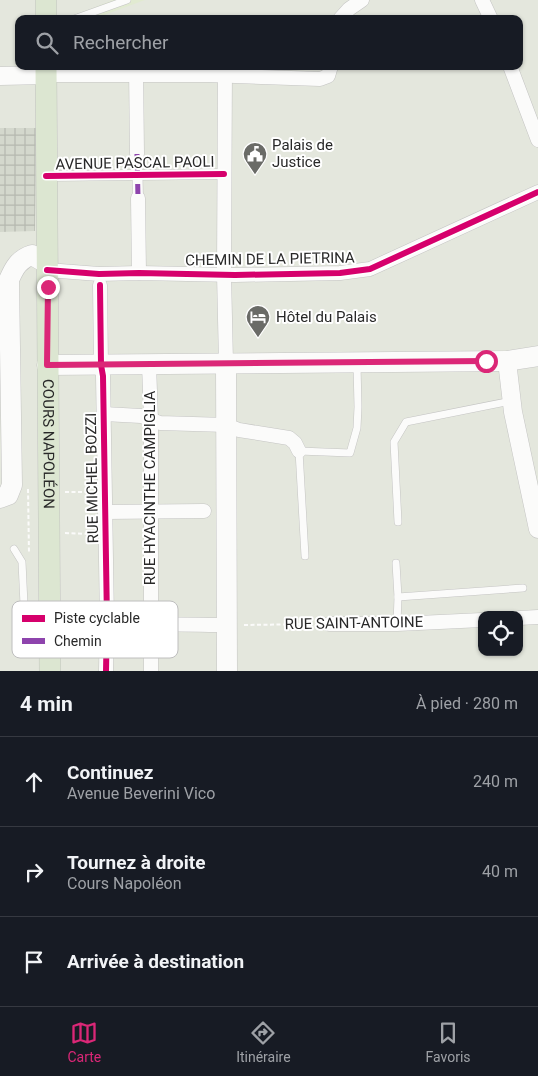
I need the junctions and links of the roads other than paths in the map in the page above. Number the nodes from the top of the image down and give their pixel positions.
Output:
1 (46, 0) edge
2 (127, 0) edge
3 (362, 0) edge
4 (482, 0) edge
5 (46, 15) edge
6 (85, 15) edge
7 (344, 15) edge
8 (489, 15) edge
9 (136, 70) edge
10 (512, 70) edge
11 (46, 71) edge
12 (225, 71) edge
13 (329, 71) edge
14 (0, 76) edge
15 (538, 140) edge
16 (137, 154) joint
17 (224, 174) junction
18 (46, 176) junction
19 (138, 176) junction
20 (538, 192) edge
21 (138, 198) joint
22 (46, 267) junction
23 (139, 273) junction
24 (224, 274) junction
25 (100, 285) dead end
26 (538, 356) edge
27 (507, 361) junction
28 (357, 362) junction
29 (226, 363) junction
30 (100, 364) junction
31 (149, 364) junction
32 (47, 365) junction
33 (511, 401) junction
34 (104, 414) junction
35 (151, 420) junction
36 (226, 425) junction
37 (299, 451) junction
38 (0, 498) edge
39 (204, 511) dead end
40 (106, 512) junction
41 (151, 512) junction
42 (398, 522) dead end
43 (538, 529) edge
44 (14, 549) dead end
45 (305, 556) dead end
46 (396, 563) dead end
47 (523, 588) dead end
48 (398, 597) junction
49 (23, 601) edge
50 (49, 601) edge
51 (107, 601) edge
52 (151, 601) edge
53 (538, 617) edge
54 (523, 618) edge
55 (478, 620) edge
56 (329, 624) road end
57 (398, 624) junction
58 (178, 625) edge
59 (226, 625) junction
60 (50, 658) edge
61 (106, 658) edge
62 (151, 658) edge
63 (50, 671) edge
64 (106, 671) edge
65 (151, 671) edge
66 (227, 671) edge

1 - 5 main road
2 - 6 lane
3 - 7 street
4 - 8 street
9 - 11 street
9 - 12 street
9 - 16 street
10 - 15 street
11 - 14 street
11 - 18 main road, COURS NAPOLÉON
12 - 13 street
12 - 17 street
16 - 19 street
17 - 19 street, AVENUE PASCAL PAOLI
17 - 24 street
18 - 19 street, AVENUE PASCAL PAOLI
18 - 22 main road, COURS NAPOLÉON
19 - 21 street
20 - 24 street, CHEMIN DE LA PIETRINA
21 - 23 street
22 - 23 street, CHEMIN DE LA PIETRINA
22 - 32 main road, COURS NAPOLÉON
22 - 38 main road
23 - 24 street, CHEMIN DE LA PIETRINA
24 - 29 street
25 - 30 street, RUE MICHEL BOZZI
26 - 27 main road
27 - 28 main road
27 - 33 street
28 - 29 main road
28 - 37 lane
29 - 31 main road
29 - 36 main road
30 - 31 main road
30 - 32 main road
30 - 34 street, RUE MICHEL BOZZI
31 - 35 street, RUE HYACINTHE CAMPIGLIA
32 - 50 main road, COURS NAPOLÉON
33 - 42 lane
33 - 43 street
34 - 35 street
34 - 40 street, RUE MICHEL BOZZI
35 - 36 street
35 - 41 street, RUE HYACINTHE CAMPIGLIA
36 - 37 street
36 - 59 main road
37 - 45 lane
39 - 41 street
40 - 41 street
40 - 51 street, RUE MICHEL BOZZI
41 - 52 street, RUE HYACINTHE CAMPIGLIA
44 - 49 lane
46 - 48 lane
47 - 48 lane
48 - 57 lane
53 - 54 street
55 - 57 street, RUE SAINT-ANTOINE
56 - 57 street, RUE SAINT-ANTOINE
58 - 59 street
59 - 66 main road
60 - 63 main road, COURS NAPOLÉON
61 - 64 street, RUE MICHEL BOZZI
62 - 65 street, RUE HYACINTHE CAMPIGLIA

